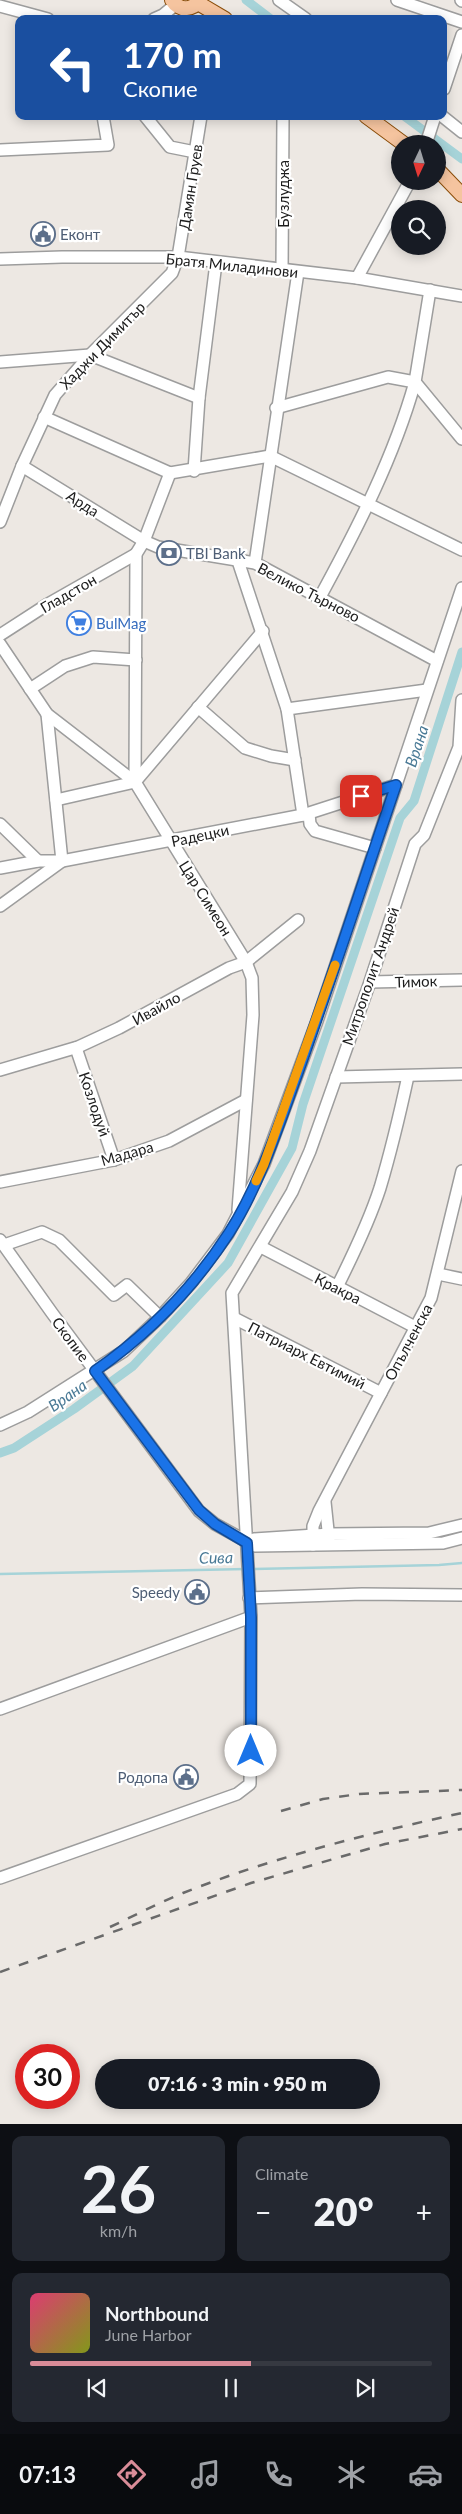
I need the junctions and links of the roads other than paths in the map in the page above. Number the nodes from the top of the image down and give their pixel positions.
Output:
1 (279, 0) edge
2 (397, 0) edge
3 (199, 1) edge
4 (174, 2) edge
5 (0, 6) edge
6 (33, 15) edge
7 (163, 15) edge
8 (217, 15) edge
9 (300, 15) edge
10 (441, 15) edge
11 (447, 17) edge
12 (462, 22) edge
13 (462, 35) edge
14 (447, 80) edge
15 (104, 120) edge
16 (148, 120) edge
17 (200, 120) edge
18 (283, 120) edge
19 (371, 120) edge
20 (436, 120) edge
21 (441, 120) edge
22 (462, 132) edge
23 (392, 135) edge
24 (430, 135) edge
25 (0, 150) edge
26 (196, 152) junction
27 (446, 178) edge
28 (405, 190) edge
29 (462, 195) edge
30 (178, 257) junction
31 (0, 259) edge
32 (216, 263) junction
33 (282, 271) junction
34 (298, 272) junction
35 (356, 278) junction
36 (430, 290) junction
37 (462, 296) edge
38 (90, 355) junction
39 (0, 362) edge
40 (415, 382) junction
41 (199, 398) junction
42 (276, 408) junction
43 (44, 417) junction
44 (462, 439) edge
45 (270, 456) junction
46 (22, 466) junction
47 (194, 471) junction
48 (170, 473) junction
49 (368, 502) junction
50 (0, 522) edge
51 (144, 541) junction
52 (462, 550) edge
53 (136, 554) junction
54 (238, 561) junction
55 (255, 563) junction
56 (462, 588) edge
57 (320, 597) junction
58 (263, 631) junction
59 (0, 635) edge
60 (0, 644) edge
61 (136, 660) junction
62 (437, 660) junction
63 (30, 689) junction
64 (426, 690) junction
65 (462, 700) edge
66 (198, 707) junction
67 (288, 709) junction
68 (47, 714) junction
69 (460, 746) edge
70 (295, 760) junction
71 (135, 782) junction
72 (396, 785) junction
73 (56, 800) junction
74 (306, 815) junction
75 (0, 824) edge
76 (170, 842) junction
77 (374, 848) junction
78 (38, 861) junction
79 (62, 861) junction
80 (0, 868) edge
81 (0, 906) edge
82 (298, 920) dead end
83 (246, 962) junction
84 (462, 980) edge
85 (370, 982) junction
86 (76, 1048) junction
87 (0, 1070) edge
88 (462, 1074) edge
89 (408, 1076) junction
90 (336, 1078) junction
91 (246, 1100) junction
92 (114, 1160) junction
93 (462, 1171) edge
94 (0, 1182) edge
95 (238, 1217) junction
96 (2, 1242) edge
97 (261, 1247) junction
98 (438, 1274) junction
99 (462, 1279) edge
100 (337, 1287) junction
101 (160, 1317) junction
102 (234, 1318) junction
103 (416, 1327) junction
104 (97, 1373) junction
105 (381, 1393) junction
106 (0, 1425) edge
107 (325, 1502) junction
108 (462, 1525) edge
109 (462, 1538) edge
110 (329, 1539) junction
111 (313, 1540) junction
112 (248, 1549) junction
113 (462, 1595) edge
114 (249, 1598) junction
115 (251, 1617) junction
116 (0, 1709) edge
117 (0, 1878) edge

1 - 9 street
2 - 10 street
3 - 4 main road
3 - 8 main road
4 - 7 street
5 - 6 street
11 - 12 street
13 - 14 street
15 - 25 street
16 - 26 street
17 - 26 street, Дамян Груев
18 - 33 street, Бузлуджа
19 - 23 main road
20 - 24 street
21 - 22 street
26 - 30 street, Дамян Груев
27 - 29 main road
28 - 35 street
30 - 31 street, Братя Миладинови
30 - 32 street, Братя Миладинови
30 - 38 street, Хаджи Димитър
32 - 33 street, Братя Миладинови
32 - 41 street
33 - 34 street, Братя Миладинови
34 - 35 street, Братя Миладинови
34 - 42 street
35 - 36 street, Братя Миладинови
36 - 37 street, Братя Миладинови
36 - 40 street
38 - 39 street
38 - 41 street
38 - 43 street, Хаджи Димитър
40 - 42 street
40 - 44 street
40 - 49 street
41 - 47 street
42 - 45 street
43 - 46 street, Хаджи Димитър
43 - 48 street
45 - 47 street
45 - 49 street
45 - 55 street
46 - 50 street, Хаджи Димитър
46 - 51 street, Арда
47 - 48 street
48 - 51 street
49 - 52 street
49 - 57 street
51 - 53 street
51 - 54 street, Велико Търново
53 - 59 street, Гладстон
53 - 61 street
54 - 55 street, Велико Търново
54 - 58 street
55 - 57 street, Велико Търново
56 - 62 street
57 - 62 street, Велико Търново
58 - 66 street
58 - 67 street
60 - 63 street, Цар Симеон
61 - 63 street
61 - 71 street
62 - 64 street
63 - 68 street, Цар Симеон
64 - 67 street
64 - 72 street
65 - 69 street, Митрополит Андрей
66 - 70 street
66 - 71 street
67 - 70 street
68 - 71 street, Цар Симеон
68 - 73 street
69 - 85 street, Митрополит Андрей
70 - 74 street
71 - 73 street
71 - 76 street, Цар Симеон
72 - 74 street, Радецки
72 - 77 street
73 - 79 street
74 - 76 street, Радецки
74 - 77 street
75 - 78 street
76 - 79 street, Радецки
76 - 83 street, Цар Симеон
77 - 95 street
78 - 79 street, Радецки
78 - 80 street, Радецки
79 - 81 street
82 - 83 street, Ивайло
83 - 86 street, Ивайло
83 - 91 street, Цар Симеон
84 - 85 street, Тимок
85 - 90 street, Митрополит Андрей
86 - 87 street, Ивайло
86 - 92 street, Козлодуй
88 - 89 street
89 - 90 street
89 - 100 street
90 - 97 street, Митрополит Андрей
91 - 92 street, Мадара
91 - 95 street, Цар Симеон
92 - 94 street, Мадара
93 - 98 street, Опълченска
95 - 101 street
96 - 101 street
96 - 104 street, Скопие
97 - 100 street, Кракра
97 - 102 street, Митрополит Андрей
98 - 99 street
98 - 103 street, Опълченска
100 - 103 street, Кракра
101 - 104 street
102 - 105 street, Патриарх Евтимий
102 - 112 street, Митрополит Андрей
103 - 105 street, Опълченска
104 - 106 street
104 - 112 street, Скопие
105 - 107 street, Опълченска
107 - 110 street
107 - 111 street, Опълченска
108 - 110 street
109 - 110 street
110 - 111 street
111 - 112 street
112 - 114 street, Митрополит Андрей
113 - 114 street
114 - 115 street, Митрополит Андрей
115 - 116 street
115 - 117 street, Митрополит Андрей

